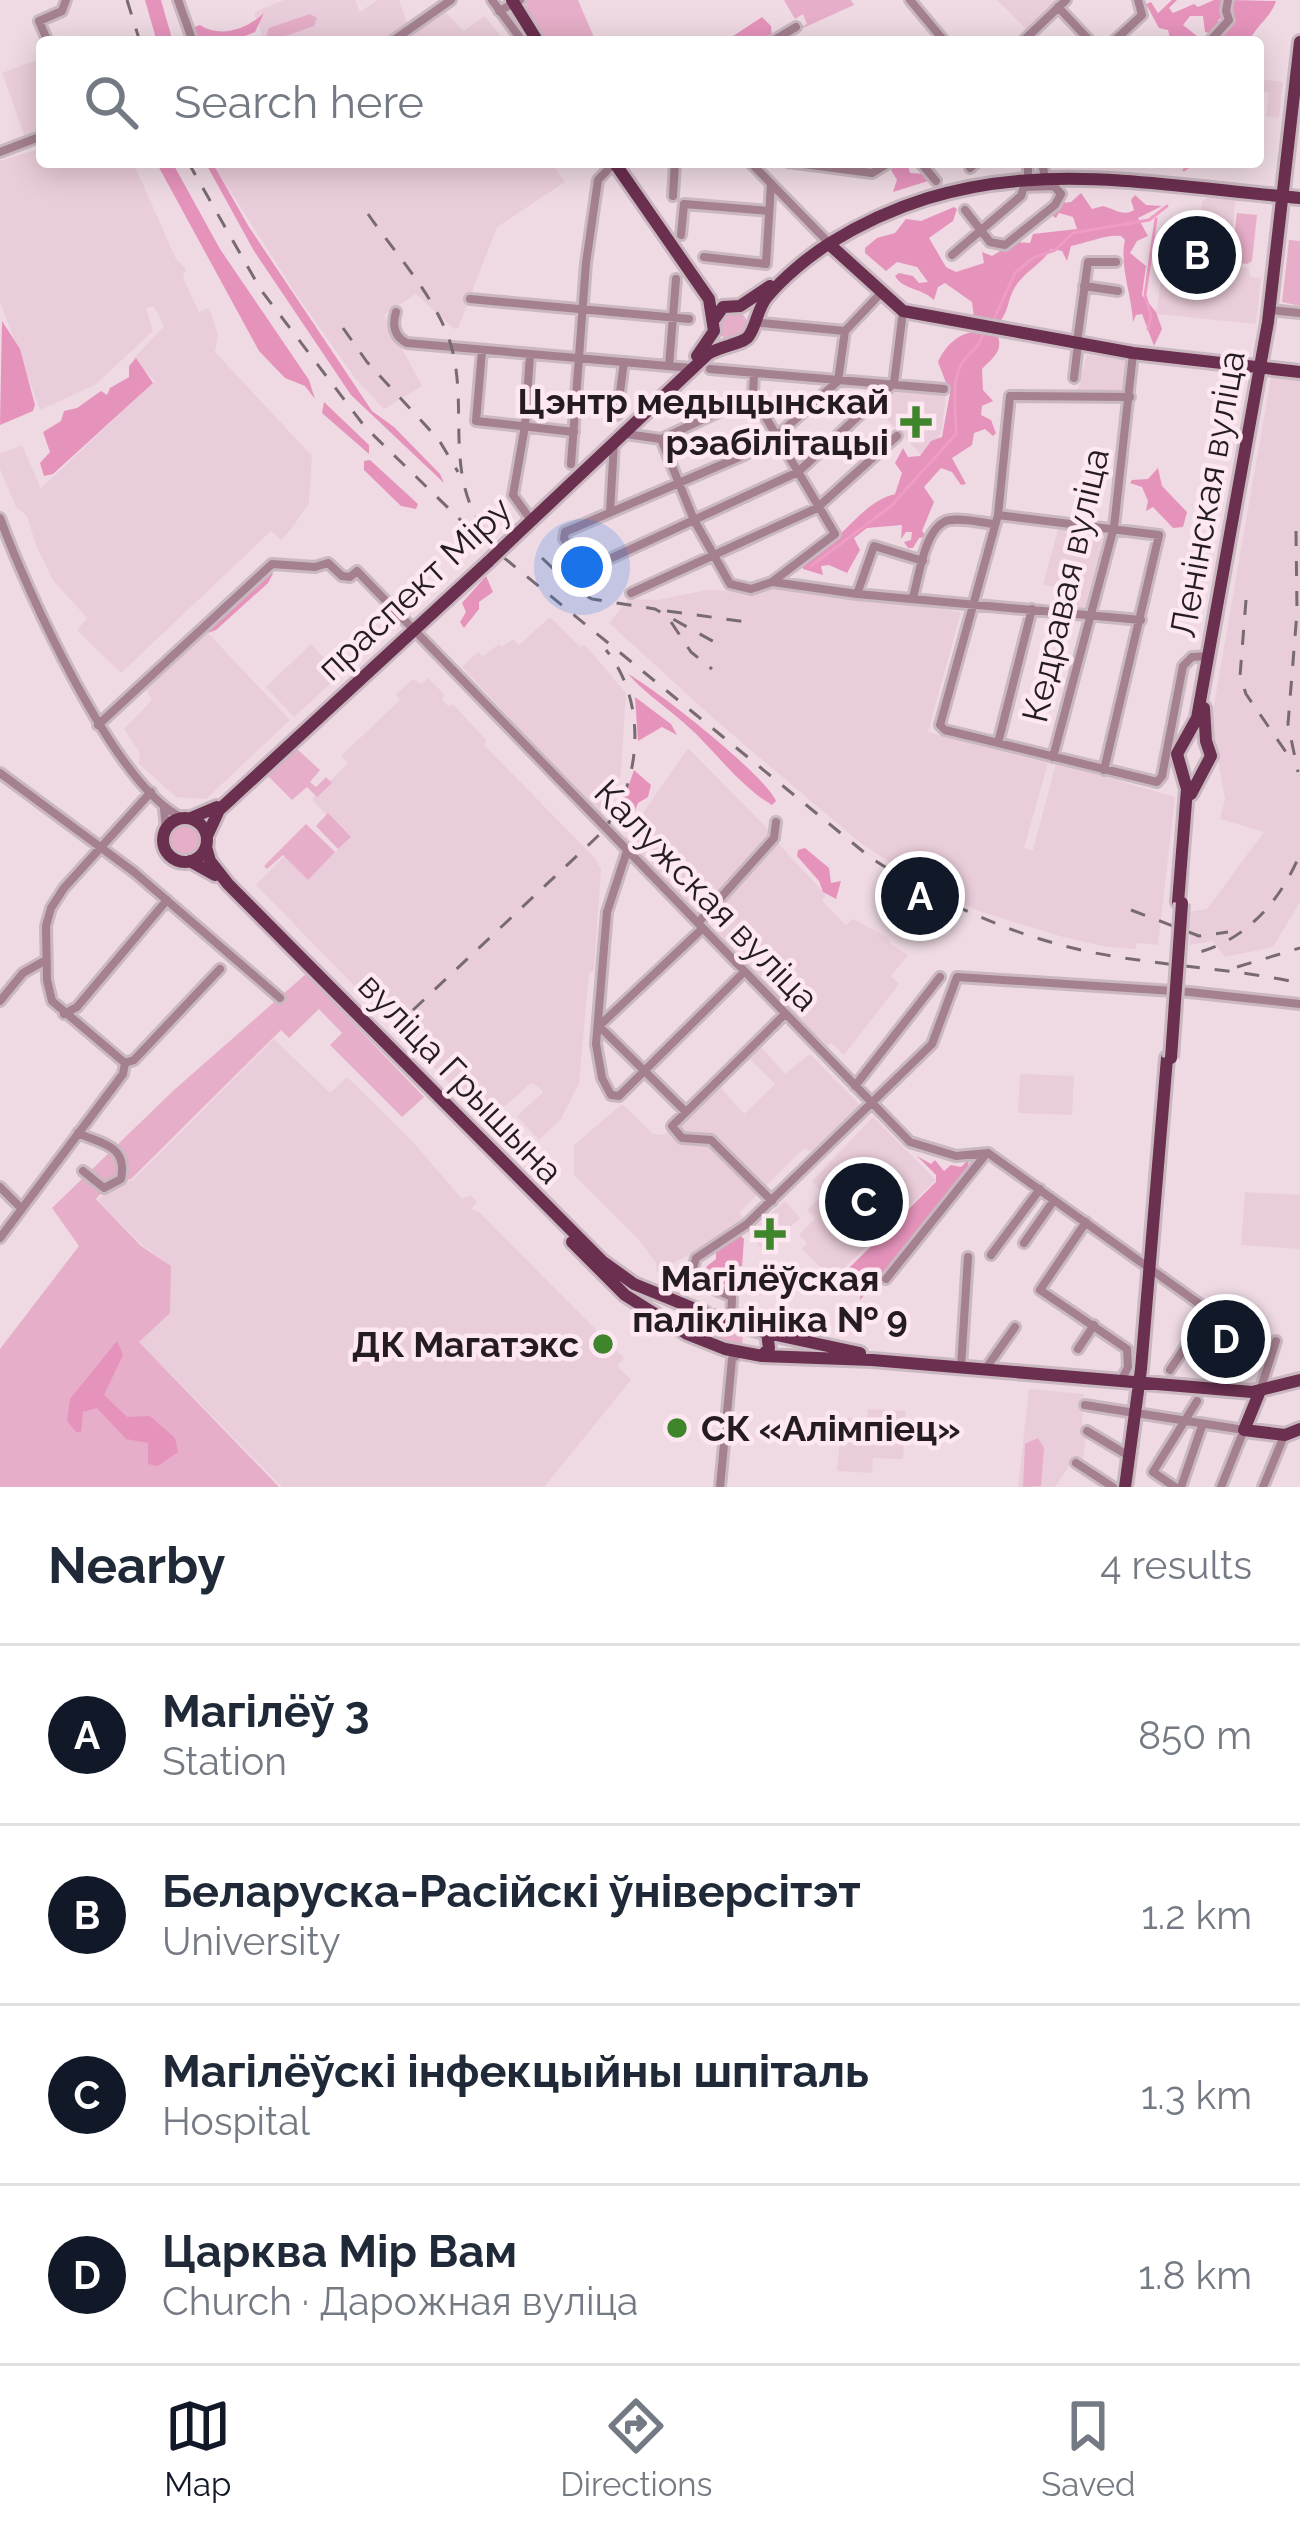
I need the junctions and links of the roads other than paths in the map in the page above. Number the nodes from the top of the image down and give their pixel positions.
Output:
1 (66, 0) edge
2 (178, 0) edge
3 (451, 0) edge
4 (492, 0) edge
5 (910, 0) edge
6 (1228, 0) edge
7 (1139, 1) edge
8 (512, 3) edge
9 (1062, 3) edge
10 (796, 27) dead end
11 (45, 36) edge
12 (191, 36) edge
13 (400, 36) edge
14 (529, 36) edge
15 (781, 36) edge
16 (940, 36) edge
17 (1028, 36) edge
18 (1087, 36) edge
19 (1120, 36) edge
20 (1214, 36) edge
21 (1300, 42) edge
22 (1300, 79) edge
23 (36, 138) edge
24 (0, 152) edge
25 (610, 168) edge
26 (620, 168) edge
27 (620, 168) edge
28 (675, 168) edge
29 (756, 168) edge
30 (838, 168) edge
31 (879, 168) edge
32 (925, 168) edge
33 (1044, 171) edge
34 (1026, 176) edge
35 (936, 181) dead end
36 (771, 184) junction
37 (1290, 194) edge
38 (673, 196) dead end
39 (965, 210) dead end
40 (769, 211) junction
41 (980, 231) junction
42 (681, 236) dead end
43 (828, 241) junction
44 (952, 255) dead end
45 (704, 256) dead end
46 (1116, 262) dead end
47 (676, 279) dead end
48 (1084, 286) junction
49 (1118, 291) dead end
50 (882, 292) junction
51 (470, 299) dead end
52 (735, 305) junction
53 (584, 308) junction
54 (1271, 310) junction
55 (903, 311) junction
56 (396, 312) dead end
57 (1300, 313) edge
58 (673, 317) junction
59 (689, 319) dead end
60 (757, 322) junction
61 (713, 326) junction
62 (845, 332) junction
63 (725, 343) junction
64 (1077, 344) junction
65 (482, 350) junction
66 (1133, 353) junction
67 (530, 355) junction
68 (579, 358) junction
69 (624, 362) junction
70 (669, 366) junction
71 (689, 368) junction
72 (710, 368) dead end
73 (1263, 369) junction
74 (1300, 372) edge
75 (754, 373) junction
76 (1074, 378) dead end
77 (838, 381) junction
78 (890, 386) junction
79 (944, 389) dead end
80 (753, 396) junction
81 (1130, 397) junction
82 (617, 415) dead end
83 (525, 426) junction
84 (574, 432) junction
85 (778, 435) junction
86 (897, 436) dead end
87 (619, 438) junction
88 (661, 439) junction
89 (571, 464) dead end
90 (798, 472) junction
91 (677, 482) junction
92 (817, 508) junction
93 (610, 512) junction
94 (528, 516) junction
95 (0, 518) edge
96 (694, 520) junction
97 (996, 520) junction
98 (1114, 527) junction
99 (511, 536) junction
100 (714, 556) junction
101 (923, 561) junction
102 (794, 564) junction
103 (772, 582) junction
104 (810, 587) junction
105 (632, 593) dead end
106 (857, 594) junction
107 (913, 597) junction
108 (973, 604) junction
109 (1032, 609) junction
110 (1091, 615) junction
111 (1141, 620) junction
112 (410, 628) junction
113 (1211, 657) junction
114 (98, 725) junction
115 (1185, 739) junction
116 (1206, 741) junction
117 (998, 743) junction
118 (1053, 757) junction
119 (1181, 764) junction
120 (1202, 769) junction
121 (1104, 770) junction
122 (0, 773) edge
123 (151, 793) junction
124 (164, 808) junction
125 (187, 818) junction
126 (776, 822) dead end
127 (166, 829) junction
128 (206, 842) junction
129 (100, 847) junction
130 (627, 851) junction
131 (190, 861) junction
132 (167, 900) junction
133 (1180, 903) junction
134 (700, 927) junction
135 (46, 960) junction
136 (220, 969) dead end
137 (743, 973) junction
138 (940, 977) dead end
139 (280, 998) dead end
140 (0, 1001) edge
141 (1300, 1004) edge
142 (785, 1014) junction
143 (68, 1017) junction
144 (598, 1026) junction
145 (125, 1063) junction
146 (646, 1070) junction
147 (854, 1086) junction
148 (872, 1105) junction
149 (686, 1112) junction
150 (78, 1133) junction
151 (988, 1153) junction
152 (83, 1171) dead end
153 (0, 1187) edge
154 (1040, 1189) junction
155 (1054, 1200) junction
156 (772, 1201) junction
157 (22, 1208) junction
158 (1086, 1222) junction
159 (0, 1238) edge
160 (1024, 1243) dead end
161 (991, 1255) dead end
162 (968, 1257) dead end
163 (1152, 1269) junction
164 (886, 1279) dead end
165 (1209, 1311) junction
166 (705, 1313) junction
167 (731, 1322) junction
168 (1094, 1325) junction
169 (1015, 1327) dead end
170 (767, 1333) junction
171 (687, 1334) junction
172 (1241, 1334) junction
173 (1276, 1341) dead end
174 (1078, 1348) dead end
175 (732, 1354) junction
176 (1270, 1354) junction
177 (762, 1356) junction
178 (961, 1364) junction
179 (989, 1364) junction
180 (1170, 1370) dead end
181 (1216, 1372) dead end
182 (1123, 1377) junction
183 (1300, 1380) edge
184 (1144, 1381) junction
185 (1259, 1391) junction
186 (1197, 1401) dead end
187 (1085, 1405) dead end
188 (1140, 1414) junction
189 (1185, 1422) junction
190 (1203, 1425) junction
191 (1300, 1429) edge
192 (1244, 1430) junction
193 (1087, 1431) dead end
194 (1285, 1435) junction
195 (1130, 1456) junction
196 (1076, 1463) dead end
197 (1096, 1483) edge
198 (720, 1487) edge
199 (1113, 1487) edge
200 (1128, 1487) edge
201 (1178, 1487) edge
202 (1221, 1487) edge
203 (1264, 1487) edge

1 - 11 street
2 - 12 street
3 - 13 street
4 - 8 street
5 - 16 street
6 - 20 street
7 - 19 street
8 - 14 main road
9 - 17 street
9 - 18 street
10 - 15 street
21 - 37 main road, Ленінская вуліца
22 - 37 main road, Ленінская вуліца
23 - 24 street
25 - 53 street
26 - 52 main road
27 - 61 main road
28 - 38 street
29 - 36 street
30 - 31 street
32 - 35 street
33 - 34 main road, праспект Міру
33 - 37 main road, праспект Міру
34 - 41 street
34 - 41 street
34 - 43 main road, праспект Міру
36 - 40 street
36 - 43 street
37 - 54 main road, Ленінская вуліца
39 - 41 street
40 - 42 street
40 - 45 street
41 - 44 street
43 - 50 main road
43 - 52 main road, праспект Міру
43 - 60 main road, праспект Міру
46 - 48 street
47 - 58 street
48 - 49 street
48 - 64 street
50 - 55 main road
50 - 62 street
51 - 53 street
52 - 60 main road
52 - 61 main road, праспект Міру
53 - 58 street
53 - 68 street
54 - 57 street
54 - 73 main road, Ленінская вуліца
55 - 64 main road
55 - 78 street
56 - 65 street
58 - 59 street
58 - 70 street
60 - 62 street
60 - 63 main road, праспект Міру
61 - 63 main road
61 - 71 main road, праспект Міру
62 - 77 street
63 - 71 main road, праспект Міру
64 - 66 main road
64 - 76 street
65 - 67 street
65 - 83 street
66 - 73 main road
66 - 81 street, Кедравая вуліца
67 - 68 street
67 - 83 street
68 - 69 street
68 - 84 street
69 - 70 street
69 - 82 street
70 - 71 street
71 - 87 main road, праспект Міру
71 - 94 main road, праспект Міру
72 - 75 street
73 - 74 main road
73 - 113 main road, Ленінская вуліца
75 - 77 street
75 - 80 street
77 - 78 street
77 - 85 street
78 - 79 street
78 - 90 street
80 - 85 street
80 - 88 street
81 - 97 street
81 - 98 street, Кедравая вуліца
83 - 84 street
83 - 94 street
84 - 89 street
85 - 90 street
85 - 91 street
86 - 92 street
87 - 88 street
87 - 93 street
87 - 99 main road, праспект Міру
88 - 91 street
90 - 92 street
90 - 96 street
91 - 93 street
91 - 96 street
92 - 100 street
92 - 102 street
93 - 96 street
94 - 99 main road, праспект Міру
95 - 114 street
96 - 100 street
97 - 98 street
97 - 101 street
97 - 108 street
98 - 110 street, Кедравая вуліца
98 - 111 street
99 - 112 main road, праспект Міру, bridge
100 - 103 street
100 - 105 street
101 - 106 street
101 - 107 street
102 - 103 street
102 - 104 street
103 - 104 street
104 - 106 street
106 - 107 street
107 - 108 street
108 - 109 street
108 - 117 street
109 - 110 street
109 - 117 street
110 - 111 street
110 - 118 street, Кедравая вуліца
111 - 121 street
112 - 114 street, Калужская вуліца
112 - 125 main road, праспект Міру
112 - 128 main road, праспект Міру
112 - 130 street, Калужская вуліца
113 - 115 main road, Ленінская вуліца
113 - 116 main road, Ленінская вуліца
113 - 121 street
114 - 123 street
115 - 116 main road
115 - 119 main road
116 - 120 main road
117 - 118 street
118 - 121 street
119 - 120 main road
119 - 133 main road
120 - 133 main road
122 - 129 street
123 - 124 street
123 - 129 street
124 - 125 street
124 - 127 street
125 - 127 main road
125 - 128 main road
126 - 134 street
127 - 131 main road
128 - 131 main road
128 - 166 main road, вуліца Грышына
129 - 132 street
129 - 135 street
130 - 134 street, Калужская вуліца
130 - 144 street
131 - 171 main road, вуліца Грышына
132 - 139 street
132 - 143 street
133 - 163 main road, bridge
134 - 137 street, Калужская вуліца
134 - 144 street
135 - 140 street
135 - 143 street
136 - 145 street
137 - 142 street, Калужская вуліца
137 - 146 street
138 - 147 street
141 - 148 street
142 - 147 street, Калужская вуліца
142 - 149 street
143 - 145 street
144 - 146 street
144 - 146 street
145 - 150 street
146 - 149 street
147 - 148 street, Калужская вуліца
148 - 151 street, Калужская вуліца
148 - 156 street
149 - 156 street
150 - 152 street
150 - 157 street
151 - 154 street
151 - 164 street
153 - 157 street
154 - 155 street
154 - 161 street
155 - 158 street
155 - 160 street
156 - 167 street
157 - 159 street
158 - 163 street
158 - 168 street
162 - 178 street
163 - 165 street
163 - 184 main road
165 - 172 street
165 - 180 street
166 - 167 main road, вуліца Грышына
166 - 171 main road
167 - 170 main road, вуліца Грышына
168 - 174 street
168 - 182 street
169 - 179 street
170 - 177 main road
170 - 178 main road
171 - 175 main road, вуліца Грышына
172 - 176 street
172 - 181 street
173 - 176 street
175 - 177 main road, вуліца Грышына
175 - 198 street
176 - 185 street
177 - 178 main road
178 - 179 main road
178 - 184 main road
179 - 182 main road
182 - 184 main road
183 - 185 main road
184 - 185 main road
184 - 188 main road
185 - 192 main road
186 - 189 street
187 - 188 street
188 - 189 street
188 - 195 main road
188 - 200 main road
189 - 190 street
189 - 201 street
190 - 192 street
190 - 201 street
191 - 194 main road
192 - 194 main road
192 - 202 street
193 - 195 street
194 - 203 street
195 - 200 main road
196 - 197 street
197 - 199 street

